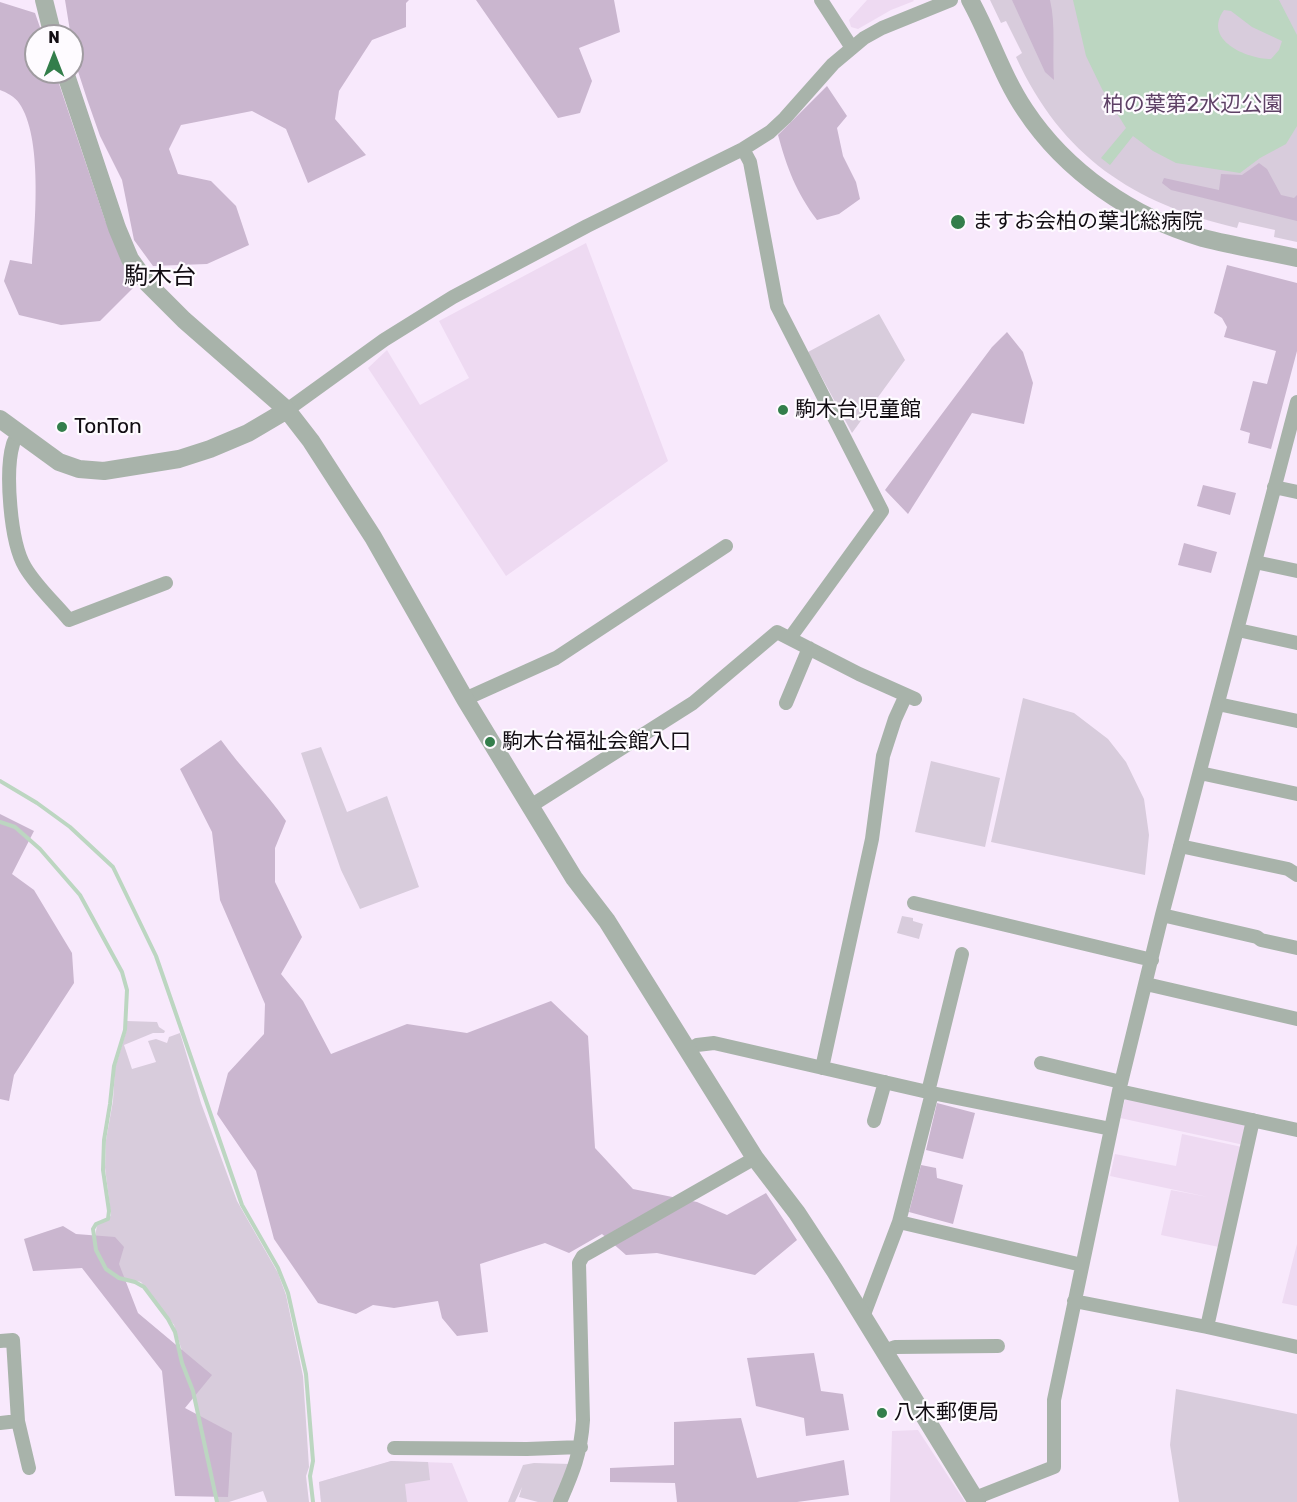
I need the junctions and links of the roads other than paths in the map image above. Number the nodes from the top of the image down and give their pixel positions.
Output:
1 (44, 0) edge
2 (821, 0) edge
3 (951, 0) edge
4 (970, 0) edge
5 (50, 24) edge
6 (852, 48) junction
7 (69, 84) edge
8 (743, 149) junction
9 (1297, 258) edge
10 (1297, 402) edge
11 (287, 410) junction
12 (0, 419) edge
13 (1295, 419) edge
14 (20, 432) junction
15 (1274, 487) junction
16 (1297, 492) edge
17 (726, 546) dead end
18 (1255, 562) junction
19 (1297, 571) edge
20 (166, 583) dead end
21 (1238, 630) junction
22 (790, 638) junction
23 (1297, 643) edge
24 (809, 648) junction
25 (465, 699) junction
26 (786, 702) dead end
27 (1218, 704) junction
28 (1297, 721) edge
29 (1200, 774) junction
30 (1297, 794) edge
31 (529, 807) junction
32 (1180, 846) junction
33 (1297, 875) edge
34 (914, 903) dead end
35 (1162, 915) junction
36 (1297, 948) edge
37 (962, 954) dead end
38 (1152, 960) junction
39 (1146, 984) junction
40 (1297, 1019) edge
41 (688, 1050) junction
42 (1041, 1063) dead end
43 (822, 1068) junction
44 (885, 1082) junction
45 (1120, 1087) junction
46 (930, 1092) junction
47 (1253, 1120) junction
48 (874, 1121) dead end
49 (1111, 1130) junction
50 (1297, 1130) edge
51 (755, 1158) junction
52 (900, 1222) junction
53 (1082, 1265) junction
54 (1074, 1301) junction
55 (863, 1317) junction
56 (1207, 1327) junction
57 (0, 1341) edge
58 (998, 1346) dead end
59 (1297, 1347) edge
60 (884, 1352) junction
61 (18, 1421) junction
62 (0, 1422) edge
63 (581, 1447) junction
64 (394, 1448) dead end
65 (29, 1468) dead end
66 (976, 1500) edge
67 (560, 1502) edge

1 - 5 street
2 - 6 street
3 - 6 street
4 - 9 street
6 - 8 street
7 - 11 street
8 - 11 street
8 - 22 street
10 - 13 street
11 - 14 street
11 - 25 street
12 - 14 street
13 - 15 street
14 - 20 street
15 - 16 street
15 - 18 street
17 - 25 street
18 - 19 street
18 - 21 street
21 - 23 street
21 - 27 street
22 - 24 street
22 - 31 street
24 - 26 street
24 - 43 street
25 - 31 street
27 - 28 street
27 - 29 street
29 - 30 street
29 - 32 street
31 - 41 street
32 - 33 street
32 - 35 street
34 - 38 street
35 - 36 street
35 - 38 street
37 - 46 street
38 - 39 street
39 - 40 street
39 - 45 street
41 - 43 street
41 - 51 street
42 - 45 street
43 - 44 street
44 - 46 street
44 - 48 street
45 - 47 street
45 - 49 street
46 - 49 street
46 - 52 street
47 - 50 street
47 - 56 street
49 - 53 street
51 - 55 street
51 - 63 street
52 - 53 street
52 - 55 street
53 - 54 street
54 - 56 street
54 - 66 street
55 - 60 street
56 - 59 street
57 - 61 street
58 - 60 street
60 - 66 street
61 - 62 street
61 - 65 street
63 - 64 street
63 - 67 street

